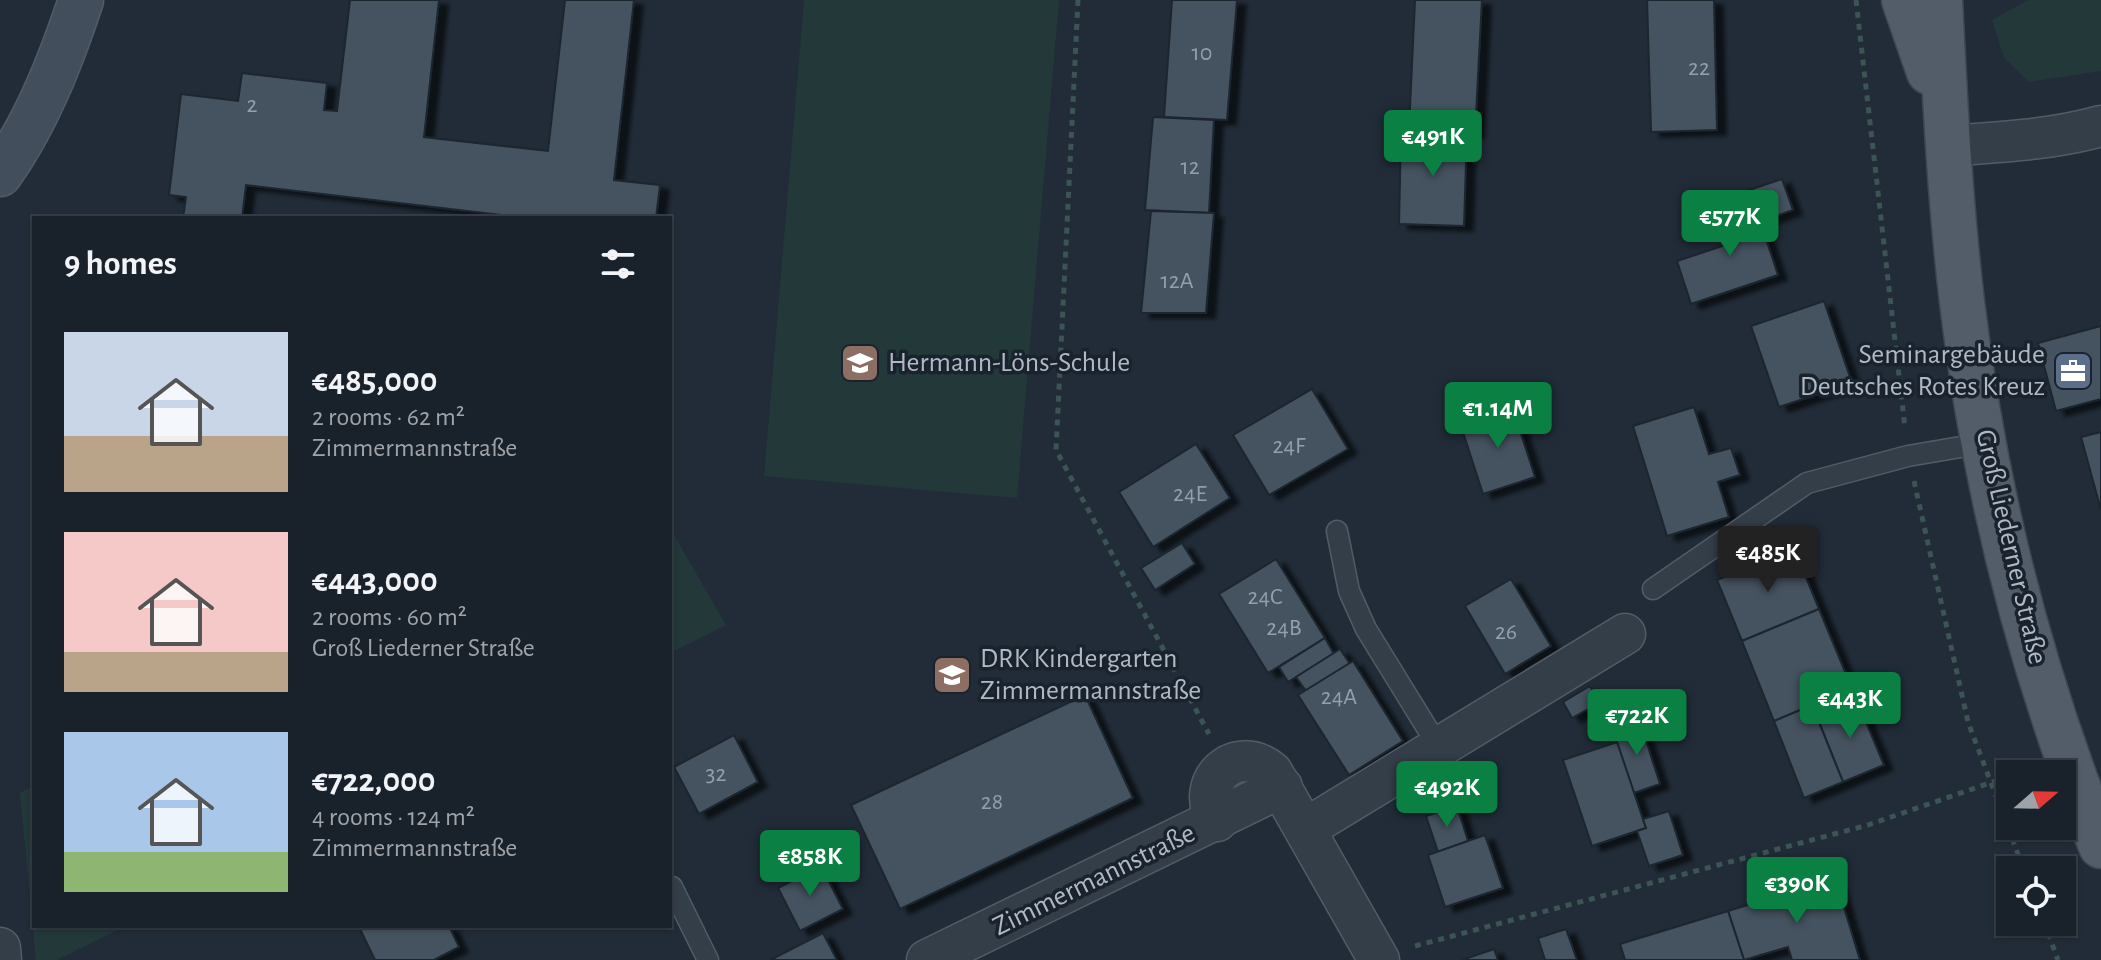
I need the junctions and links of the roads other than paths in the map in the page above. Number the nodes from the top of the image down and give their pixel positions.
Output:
1 (81, 0) edge
2 (1904, 0) edge
3 (1940, 0) edge
4 (2101, 126) edge
5 (1946, 133) junction
6 (0, 174) edge
7 (1984, 443) junction
8 (1337, 531) dead end
9 (1653, 589) dead end
10 (1625, 634) dead end
11 (1440, 749) junction
12 (1282, 787) junction
13 (1217, 821) junction
14 (1305, 829) junction
15 (2101, 846) edge
16 (672, 887) dead end
17 (0, 948) edge
18 (1378, 958) edge
19 (1, 960) edge
20 (708, 960) edge
21 (927, 960) edge

1 - 6 main road
2 - 5 main road
3 - 5 main road, Groß Liederner Straße
4 - 5 street
5 - 7 main road, Groß Liederner Straße
7 - 9 lane
7 - 15 main road, Groß Liederner Straße
8 - 11 lane
10 - 11 street
11 - 14 street
12 - 13 street, Zimmermannstraße
12 - 13 street, Zimmermannstraße
12 - 14 street
13 - 21 street, Zimmermannstraße
14 - 18 street
16 - 20 lane
17 - 19 street

